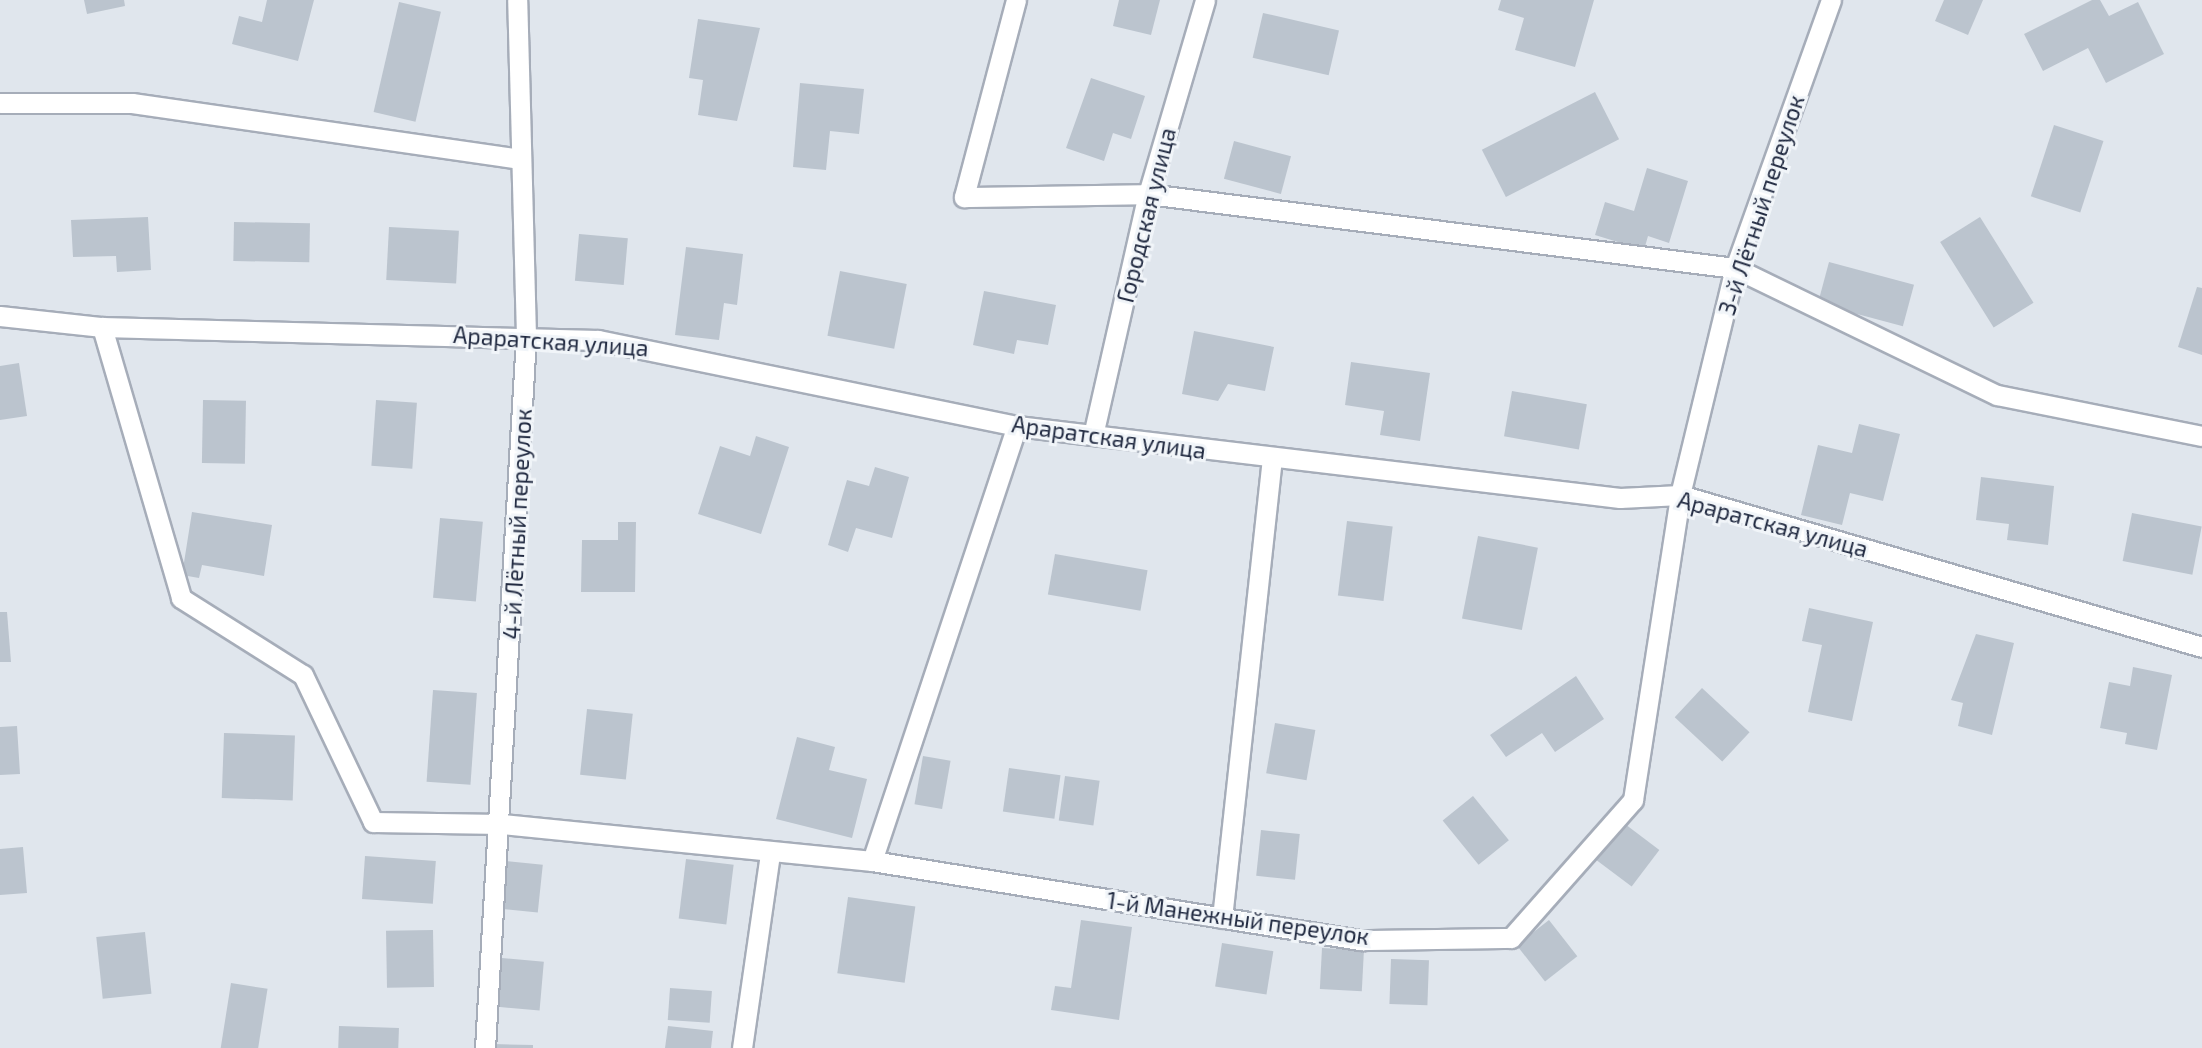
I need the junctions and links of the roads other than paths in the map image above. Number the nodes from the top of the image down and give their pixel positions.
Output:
1 (517, 0) edge
2 (1016, 0) edge
3 (1205, 0) edge
4 (1831, 0) edge
5 (0, 103) edge
6 (519, 159) junction
7 (1148, 194) junction
8 (1735, 268) junction
9 (0, 316) edge
10 (102, 327) junction
11 (526, 336) junction
12 (1017, 426) junction
13 (1094, 432) junction
14 (2202, 436) edge
15 (1272, 461) junction
16 (1680, 495) junction
17 (2202, 647) edge
18 (502, 824) junction
19 (770, 854) junction
20 (872, 861) junction
21 (1222, 918) junction
22 (485, 1048) edge
23 (742, 1048) edge

1 - 6 street, 4-й Лётный переулок
2 - 7 street
3 - 7 street, Городская улица
4 - 8 street, 3-й Лётный переулок
5 - 6 street
6 - 11 street, 4-й Лётный переулок
7 - 8 street
7 - 13 street, Городская улица
8 - 14 street
8 - 16 street, 3-й Лётный переулок
9 - 10 street, Араратская улица
10 - 11 street, Араратская улица
10 - 18 street, 1-й Манежный переулок
11 - 12 street, Араратская улица
11 - 18 street, 4-й Лётный переулок
12 - 13 street, Араратская улица
12 - 20 street
13 - 15 street, Араратская улица
15 - 16 street, Араратская улица
15 - 21 street
16 - 17 street, Араратская улица
16 - 21 street, 1-й Манежный переулок
18 - 19 street, 1-й Манежный переулок
18 - 22 street, 4-й Лётный переулок
19 - 20 street, 1-й Манежный переулок
19 - 23 street
20 - 21 street, 1-й Манежный переулок

